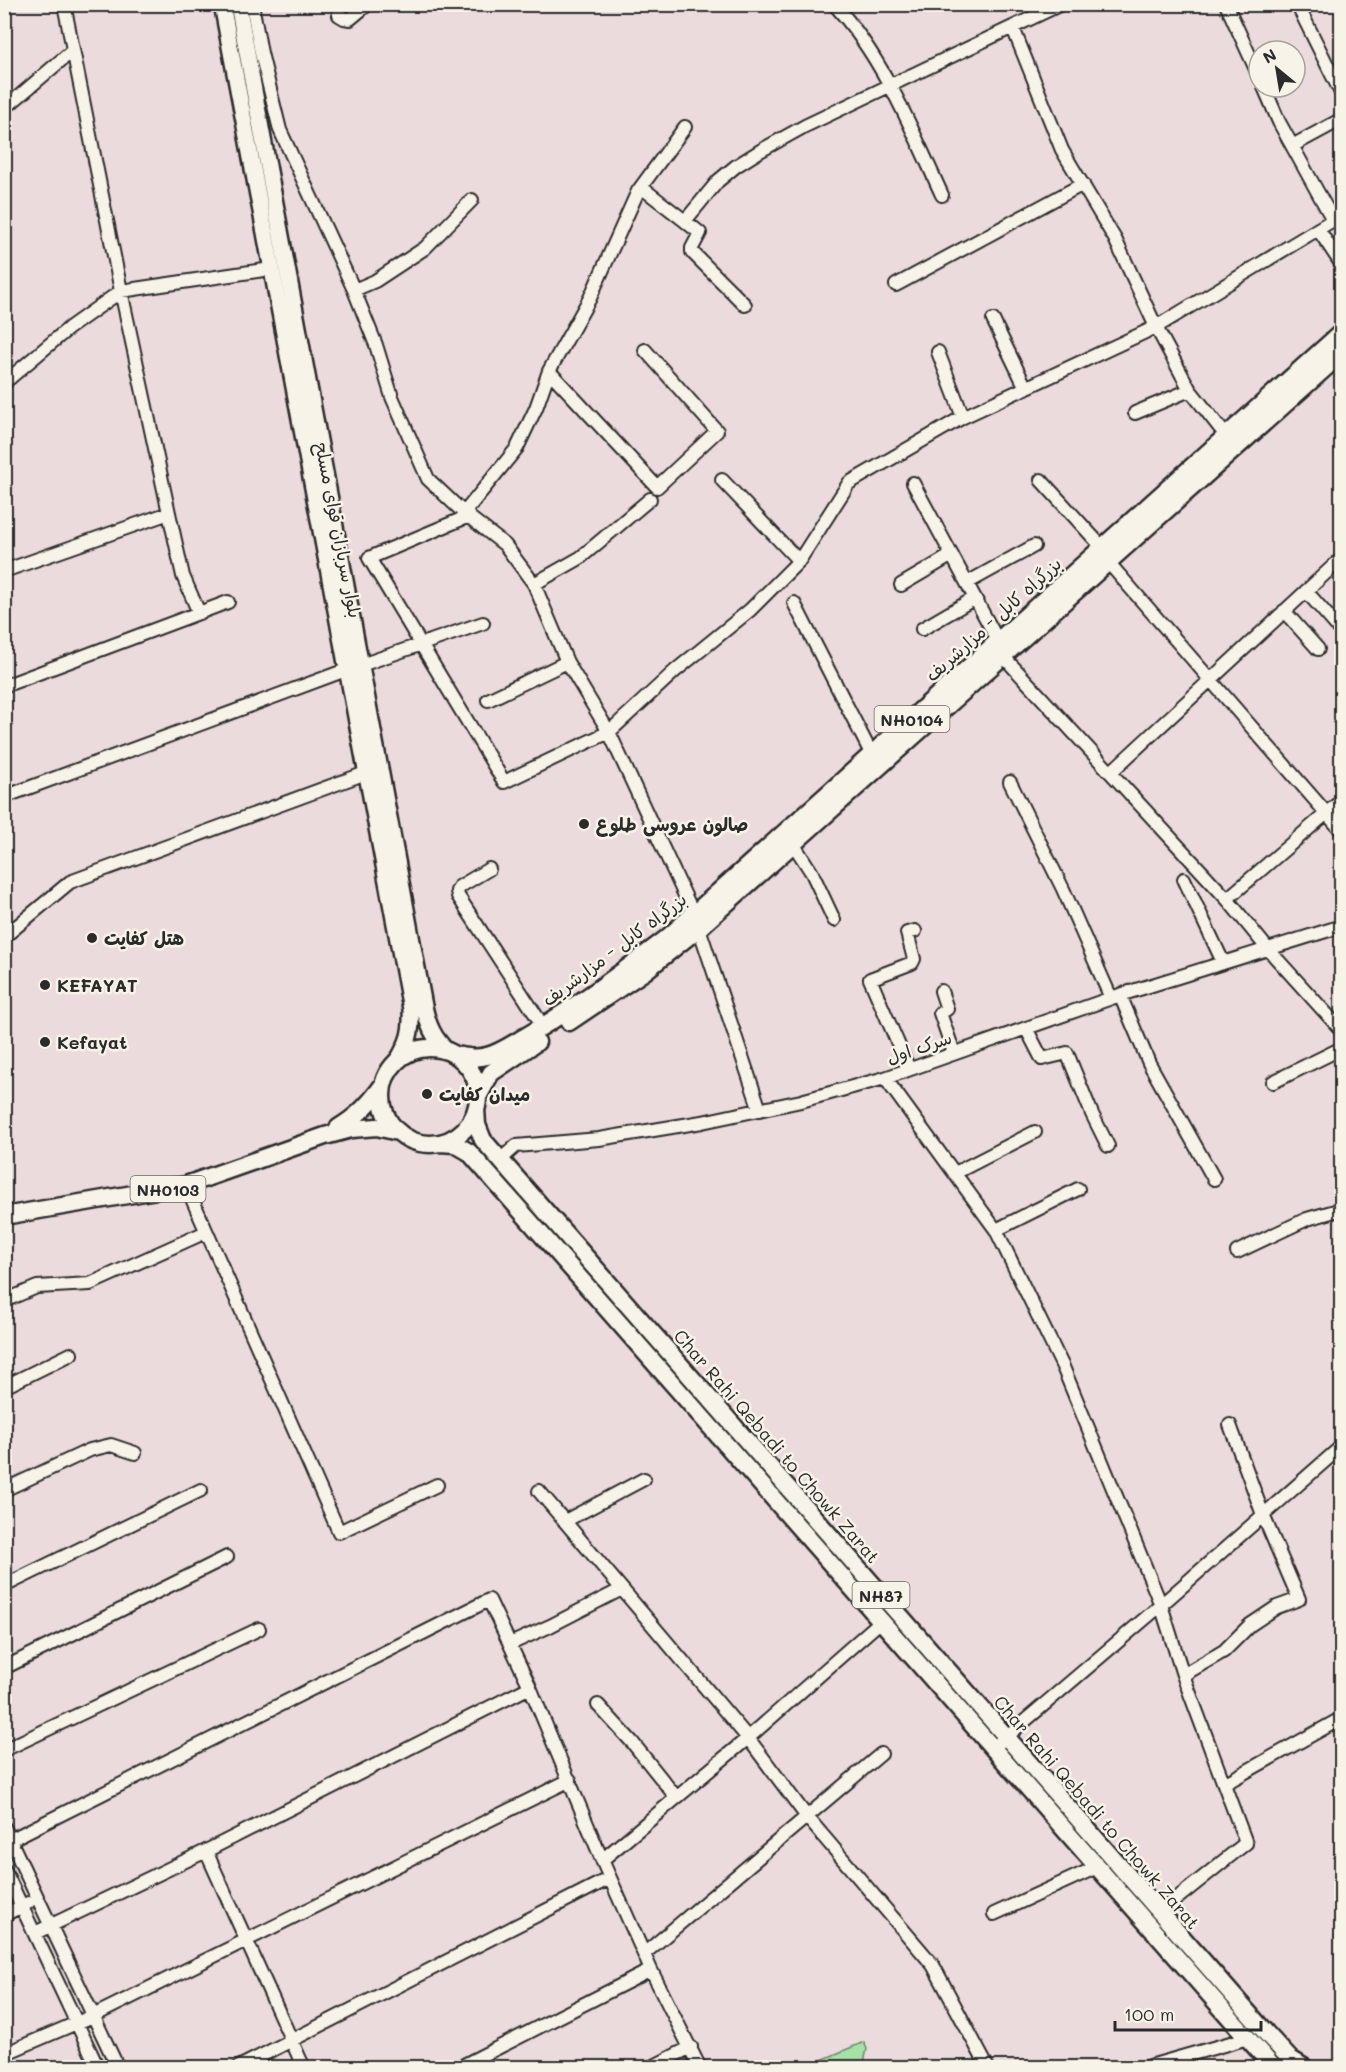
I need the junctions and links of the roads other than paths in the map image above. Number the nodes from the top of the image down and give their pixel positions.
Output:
1 (64, 4) edge
2 (222, 4) edge
3 (238, 4) edge
4 (252, 4) edge
5 (338, 4) edge
6 (368, 4) edge
7 (834, 4) edge
8 (1061, 4) edge
9 (1226, 4) edge
10 (1298, 4) edge
11 (1013, 28) junction
12 (1247, 50) edge
13 (72, 51) junction
14 (890, 86) junction
15 (1341, 95) edge
16 (1269, 99) edge
17 (4, 109) edge
18 (1341, 120) edge
19 (685, 127) dead end
20 (1292, 146) junction
21 (1083, 184) junction
22 (641, 187) junction
23 (942, 195) dead end
24 (472, 200) dead end
25 (685, 221) junction
26 (1318, 229) junction
27 (1341, 265) edge
28 (271, 269) junction
29 (896, 285) dead end
30 (354, 290) junction
31 (121, 291) junction
32 (745, 305) dead end
33 (993, 320) dead end
34 (1156, 327) junction
35 (1341, 332) edge
36 (645, 350) dead end
37 (938, 352) dead end
38 (1341, 353) edge
39 (549, 371) junction
40 (4, 383) edge
41 (1026, 388) junction
42 (1190, 390) junction
43 (1135, 413) dead end
44 (963, 417) junction
45 (1231, 442) junction
46 (722, 480) dead end
47 (1041, 480) dead end
48 (913, 483) dead end
49 (650, 499) dead end
50 (169, 513) junction
51 (467, 515) junction
52 (1034, 546) dead end
53 (1105, 554) junction
54 (952, 555) junction
55 (1341, 558) edge
56 (799, 561) junction
57 (4, 571) edge
58 (967, 583) junction
59 (534, 584) junction
60 (901, 585) dead end
61 (1306, 591) junction
62 (975, 598) junction
63 (228, 602) dead end
64 (795, 603) dead end
65 (1284, 611) junction
66 (199, 613) junction
67 (483, 623) dead end
68 (922, 629) dead end
69 (1341, 632) edge
70 (420, 643) junction
71 (1001, 649) junction
72 (1318, 649) dead end
73 (567, 662) junction
74 (361, 665) junction
75 (346, 670) junction
76 (1210, 679) junction
77 (4, 686) edge
78 (488, 700) dead end
79 (609, 732) junction
80 (872, 755) junction
81 (1111, 772) junction
82 (366, 773) junction
83 (1010, 782) dead end
84 (4, 797) edge
85 (1341, 800) edge
86 (1326, 814) junction
87 (1341, 831) edge
88 (794, 844) junction
89 (489, 869) dead end
90 (1184, 879) dead end
91 (1227, 899) junction
92 (834, 920) dead end
93 (696, 921) junction
94 (1341, 926) edge
95 (915, 930) dead end
96 (4, 937) edge
97 (1267, 948) junction
98 (1223, 962) junction
99 (941, 991) dead end
100 (1115, 997) junction
101 (543, 1026) junction
102 (1026, 1028) junction
103 (1341, 1031) edge
104 (1341, 1048) edge
105 (451, 1053) junction
106 (954, 1053) junction
107 (398, 1060) junction
108 (909, 1069) junction
109 (885, 1077) junction
110 (1272, 1082) dead end
111 (383, 1085) junction
112 (477, 1103) junction
113 (760, 1110) junction
114 (398, 1132) junction
115 (1035, 1132) dead end
116 (325, 1136) junction
117 (440, 1143) junction
118 (1108, 1146) dead end
119 (500, 1160) junction
120 (955, 1173) junction
121 (1214, 1179) dead end
122 (186, 1185) junction
123 (1078, 1189) dead end
124 (1341, 1209) edge
125 (4, 1216) edge
126 (996, 1230) junction
127 (206, 1232) junction
128 (1237, 1251) dead end
129 (4, 1301) edge
130 (71, 1354) dead end
131 (4, 1388) edge
132 (1230, 1425) dead end
133 (1341, 1446) edge
134 (135, 1453) dead end
135 (644, 1479) dead end
136 (437, 1485) dead end
137 (4, 1490) edge
138 (201, 1490) dead end
139 (539, 1491) dead end
140 (1263, 1515) junction
141 (565, 1521) junction
142 (227, 1557) dead end
143 (4, 1586) edge
144 (622, 1589) junction
145 (1161, 1605) junction
146 (881, 1621) junction
147 (259, 1629) dead end
148 (510, 1644) junction
149 (4, 1668) edge
150 (1184, 1675) junction
151 (530, 1687) junction
152 (598, 1705) dead end
153 (1341, 1718) edge
154 (748, 1738) junction
155 (1000, 1743) junction
156 (4, 1750) edge
157 (881, 1754) dead end
158 (570, 1780) junction
159 (1224, 1784) junction
160 (676, 1797) junction
161 (807, 1817) junction
162 (4, 1827) edge
163 (8, 1841) edge
164 (206, 1851) junction
165 (602, 1860) junction
166 (1097, 1867) junction
167 (4, 1869) edge
168 (610, 1878) junction
169 (38, 1898) junction
170 (22, 1906) junction
171 (1160, 1912) junction
172 (994, 1914) dead end
173 (4, 1915) edge
174 (51, 1925) junction
175 (35, 1933) junction
176 (246, 1941) junction
177 (645, 1953) junction
178 (651, 1970) junction
179 (93, 2016) junction
180 (77, 2023) junction
181 (1248, 2038) junction
182 (292, 2039) junction
183 (691, 2047) junction
184 (4, 2054) edge
185 (98, 2067) edge
186 (118, 2067) edge
187 (237, 2067) edge
188 (304, 2067) edge
189 (458, 2067) edge
190 (650, 2067) edge
191 (700, 2067) edge
192 (988, 2067) edge
193 (1143, 2067) edge
194 (1274, 2067) edge
195 (1305, 2067) edge

1 - 13 street
2 - 28 main road, بلوار سربازان قوای مسلح
3 - 74 main road, بلوار سربازان قوای مسلح
4 - 30 street
5 - 6 street
7 - 14 street
8 - 11 street
9 - 12 street
10 - 15 street
11 - 14 street
11 - 21 street
13 - 17 street
13 - 31 street
14 - 23 street
14 - 25 street
16 - 20 street
18 - 20 street
19 - 22 street
20 - 26 street
21 - 29 street
21 - 34 street
22 - 25 street
22 - 39 street
24 - 30 street
25 - 32 street
26 - 27 street
26 - 34 street
28 - 31 street
28 - 75 main road, بلوار سربازان قوای مسلح
30 - 51 street
31 - 40 street
31 - 50 street
33 - 41 street
34 - 41 street
34 - 42 street
35 - 45 highway, بزرگراه کابل - مزارشریف / NH0104
36 - 39 street
37 - 44 street
38 - 45 highway, بزرگراه کابل - مزارشریف / NH0104
39 - 51 street
41 - 44 street
42 - 43 street
42 - 45 street
44 - 56 street
45 - 53 highway, بزرگراه کابل - مزارشریف / NH0104
46 - 56 street
47 - 53 street
48 - 54 street
49 - 59 street
50 - 57 street
50 - 66 street
51 - 59 street
51 - 70 street
52 - 58 street
53 - 71 highway, بزرگراه کابل - مزارشریف / NH0104
53 - 76 street
54 - 58 street
54 - 60 street
55 - 61 street
56 - 79 street
58 - 62 street
59 - 73 street
61 - 65 street
61 - 69 street
62 - 68 street
62 - 71 street
63 - 66 street
64 - 80 street
65 - 72 street
65 - 76 street
66 - 77 street
67 - 70 street
70 - 74 street
70 - 79 street
71 - 80 highway, بزرگراه کابل - مزارشریف / NH0104
71 - 81 street
71 - 88 highway, بزرگراه کابل - مزارشریف / NH0104
73 - 78 street
73 - 79 street
74 - 105 main road, بلوار سربازان قوای مسلح
75 - 82 main road, بلوار سربازان قوای مسلح
75 - 84 street
76 - 81 street
76 - 86 street
79 - 93 street
80 - 93 highway, بزرگراه کابل - مزارشریف / NH0104
81 - 91 street
82 - 96 street
82 - 107 main road, بلوار سربازان قوای مسلح
83 - 100 street
85 - 86 street
86 - 87 street
86 - 91 street
88 - 92 street
88 - 93 highway, بزرگراه کابل - مزارشریف / NH0104
89 - 101 street
90 - 98 street
91 - 97 street
93 - 101 highway, بزرگراه کابل - مزارشریف / NH0104
93 - 112 highway, بزرگراه کابل - مزارشریف / NH0104
93 - 113 street
94 - 97 street, سرک اول
95 - 108 street
97 - 98 street, سرک اول
97 - 103 street
98 - 100 street, سرک اول
99 - 106 street
100 - 102 street, سرک اول
100 - 121 street
101 - 105 highway, بزرگراه کابل - مزارشریف / NH0104
102 - 106 street, سرک اول
102 - 118 street
104 - 110 street
105 - 107 highway
105 - 112 highway
106 - 108 street, سرک اول
107 - 111 highway
108 - 109 street, سرک اول
109 - 113 street, سرک اول
109 - 120 street
111 - 114 highway
111 - 116 highway, NH0103
112 - 117 highway
112 - 119 highway, Char Rahi Qebadi to Chowk Zarat / NH87
113 - 119 street, سرک اول
114 - 116 highway, NH0103
114 - 117 highway
115 - 120 street
116 - 122 highway, NH0103
117 - 146 highway, Char Rahi Qebadi to Chowk Zarat / NH87
119 - 155 highway, Char Rahi Qebadi to Chowk Zarat / NH87
120 - 126 street
122 - 125 highway, NH0103
122 - 127 street
123 - 126 street
124 - 128 street
126 - 145 street
127 - 129 street
127 - 136 street
130 - 131 street
132 - 140 street
133 - 140 street
134 - 137 street
135 - 141 street
138 - 143 street
139 - 141 street
140 - 145 street
140 - 150 street
141 - 144 street
142 - 149 street
144 - 148 street
144 - 154 street
145 - 150 street
145 - 155 street
146 - 154 street
146 - 155 highway, Char Rahi Qebadi to Chowk Zarat / NH87
147 - 156 street
148 - 151 street
148 - 163 street
150 - 159 street
151 - 158 street
151 - 164 street
152 - 160 street
153 - 159 street
154 - 160 street
154 - 161 street
155 - 166 highway, Char Rahi Qebadi to Chowk Zarat / NH87
155 - 171 highway, Char Rahi Qebadi to Chowk Zarat / NH87
157 - 161 street
158 - 165 street
158 - 176 street
159 - 171 street
160 - 165 street
161 - 177 street
161 - 192 street
162 - 163 street
163 - 169 street
164 - 174 street
164 - 176 street
165 - 168 street
166 - 172 street
166 - 181 highway, Char Rahi Qebadi to Chowk Zarat / NH87
167 - 170 street
168 - 177 street
168 - 182 street
169 - 170 street
169 - 174 street
170 - 173 street
170 - 175 street
171 - 195 highway, Char Rahi Qebadi to Chowk Zarat / NH87
174 - 175 street
174 - 179 street
175 - 180 street
176 - 179 street
176 - 182 street
177 - 178 street
178 - 183 street
178 - 189 street
179 - 180 street
179 - 186 street
180 - 184 street
180 - 185 street
181 - 193 street
181 - 194 highway, Char Rahi Qebadi to Chowk Zarat / NH87
182 - 187 street
182 - 188 street
183 - 190 street
183 - 191 street

